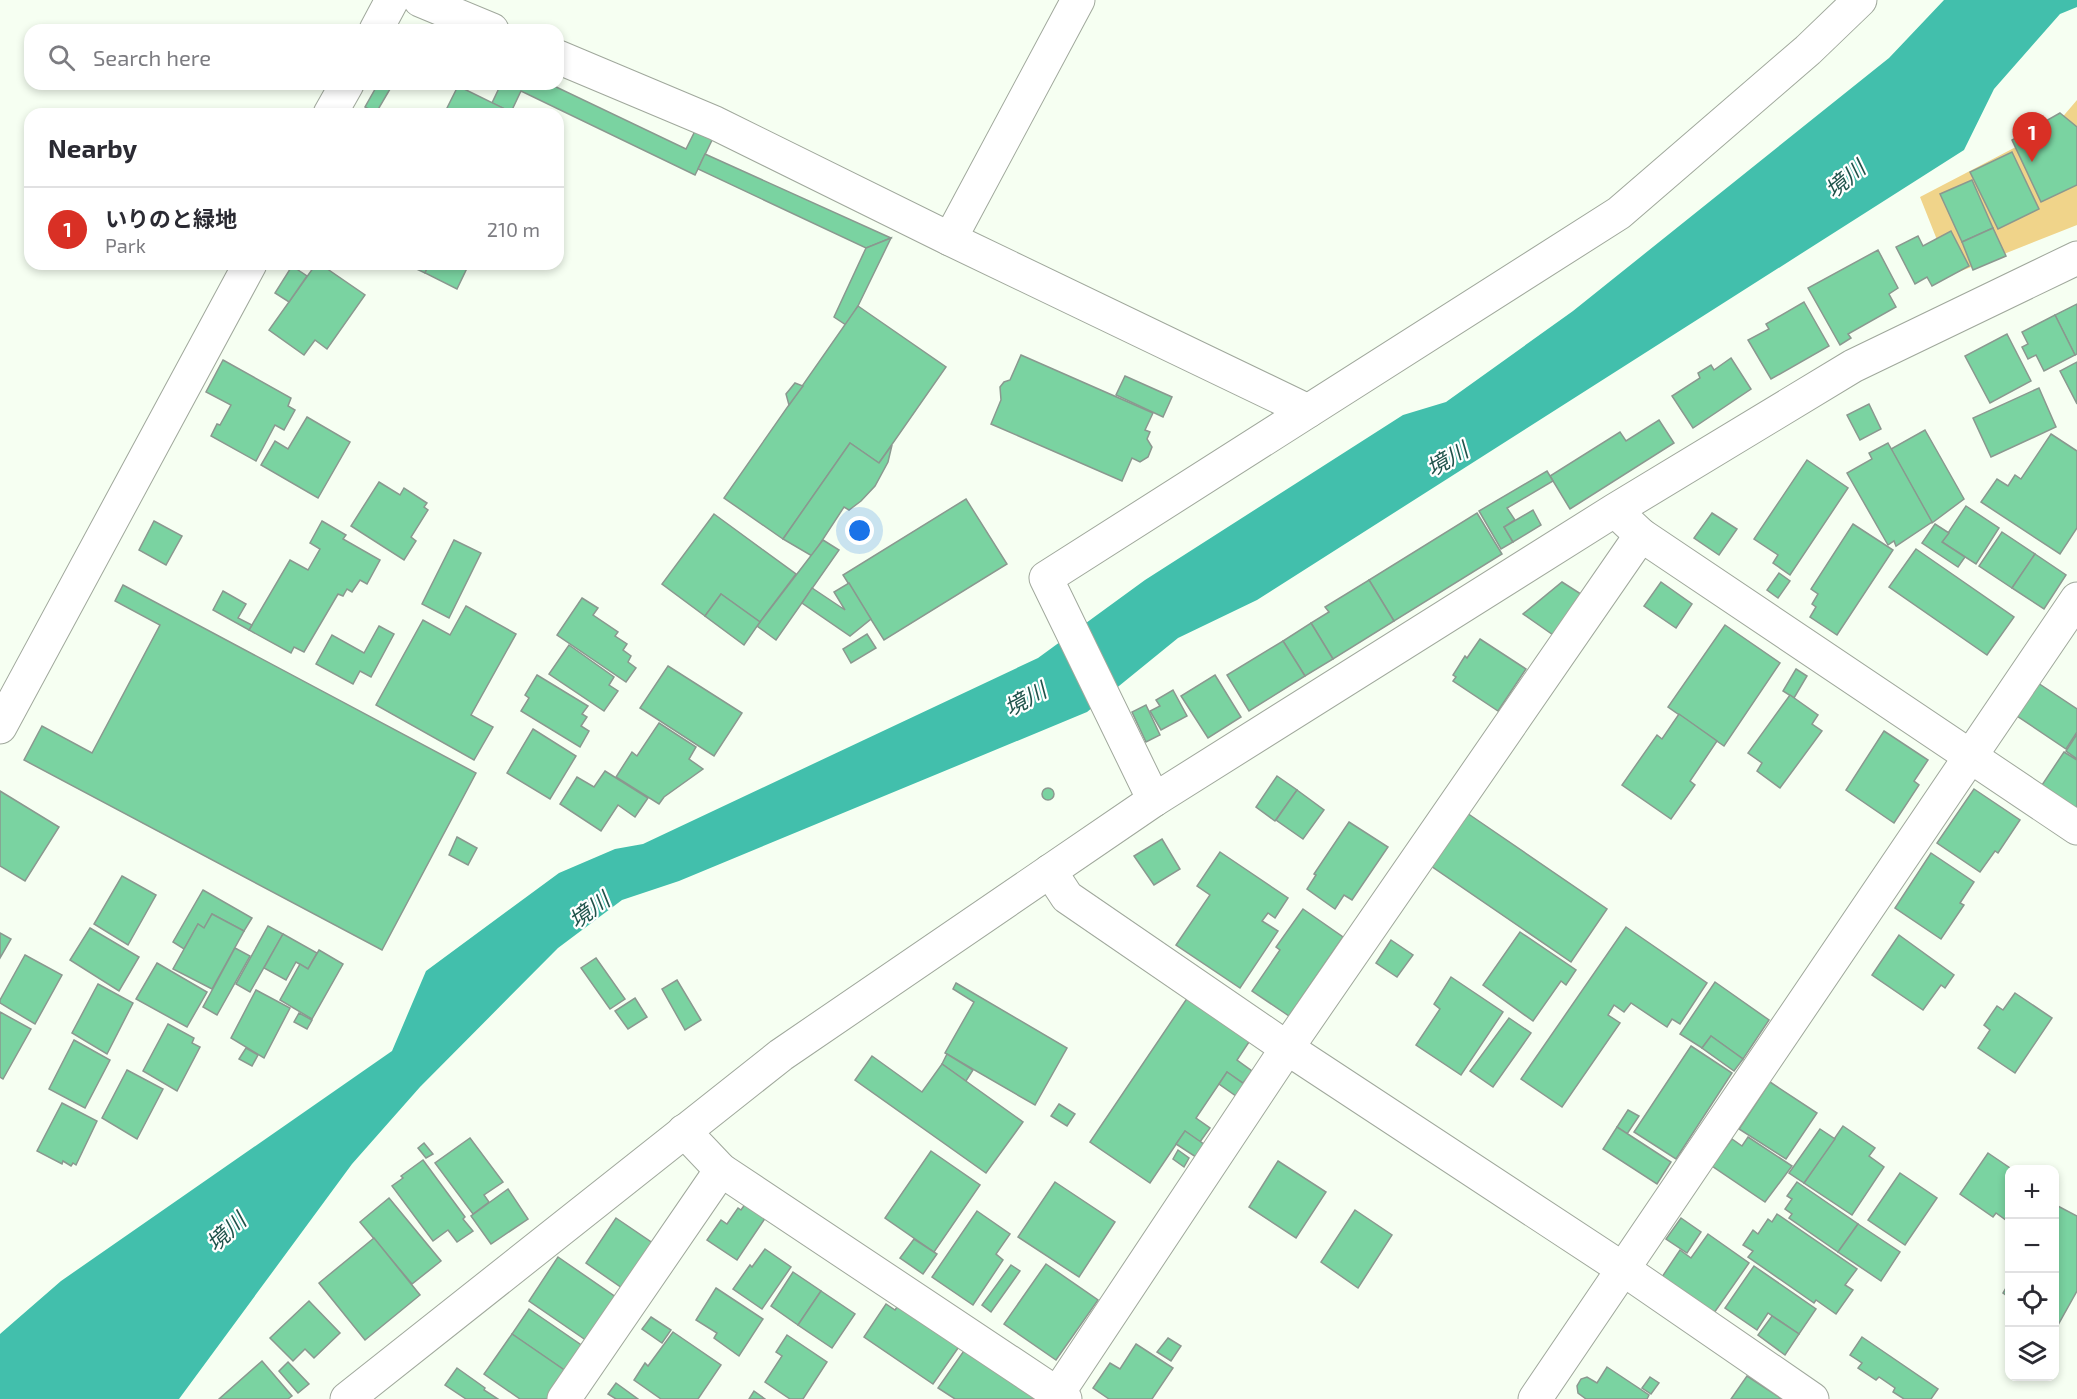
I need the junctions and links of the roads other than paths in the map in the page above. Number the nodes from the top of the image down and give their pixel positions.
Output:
1 (392, 0) edge
2 (420, 0) edge
3 (1078, 0) edge
4 (1860, 0) edge
5 (379, 24) edge
6 (478, 24) edge
7 (564, 60) edge
8 (344, 90) edge
9 (333, 108) edge
10 (950, 239) junction
11 (2077, 258) edge
12 (246, 270) edge
13 (1308, 411) junction
14 (1615, 510) junction
15 (1641, 535) junction
16 (2077, 599) edge
17 (0, 727) edge
18 (1971, 756) junction
19 (1154, 800) junction
20 (2077, 828) edge
21 (1050, 871) junction
22 (1287, 1048) junction
23 (684, 1131) junction
24 (721, 1170) junction
25 (1623, 1269) junction
26 (1059, 1397) edge
27 (347, 1399) edge
28 (564, 1399) edge
29 (1535, 1399) edge
30 (1812, 1399) edge

1 - 5 street
2 - 6 street
3 - 10 street
4 - 13 street
7 - 10 street
8 - 9 street
10 - 13 street
11 - 14 street
12 - 17 street
13 - 19 street
14 - 15 street
14 - 19 street
15 - 18 street
15 - 22 street
16 - 18 street
18 - 20 street
18 - 25 street
19 - 21 street
21 - 22 street
21 - 23 street
22 - 25 street
22 - 26 street
23 - 24 street
23 - 27 street
24 - 26 street
24 - 28 street
25 - 29 street
25 - 30 street

